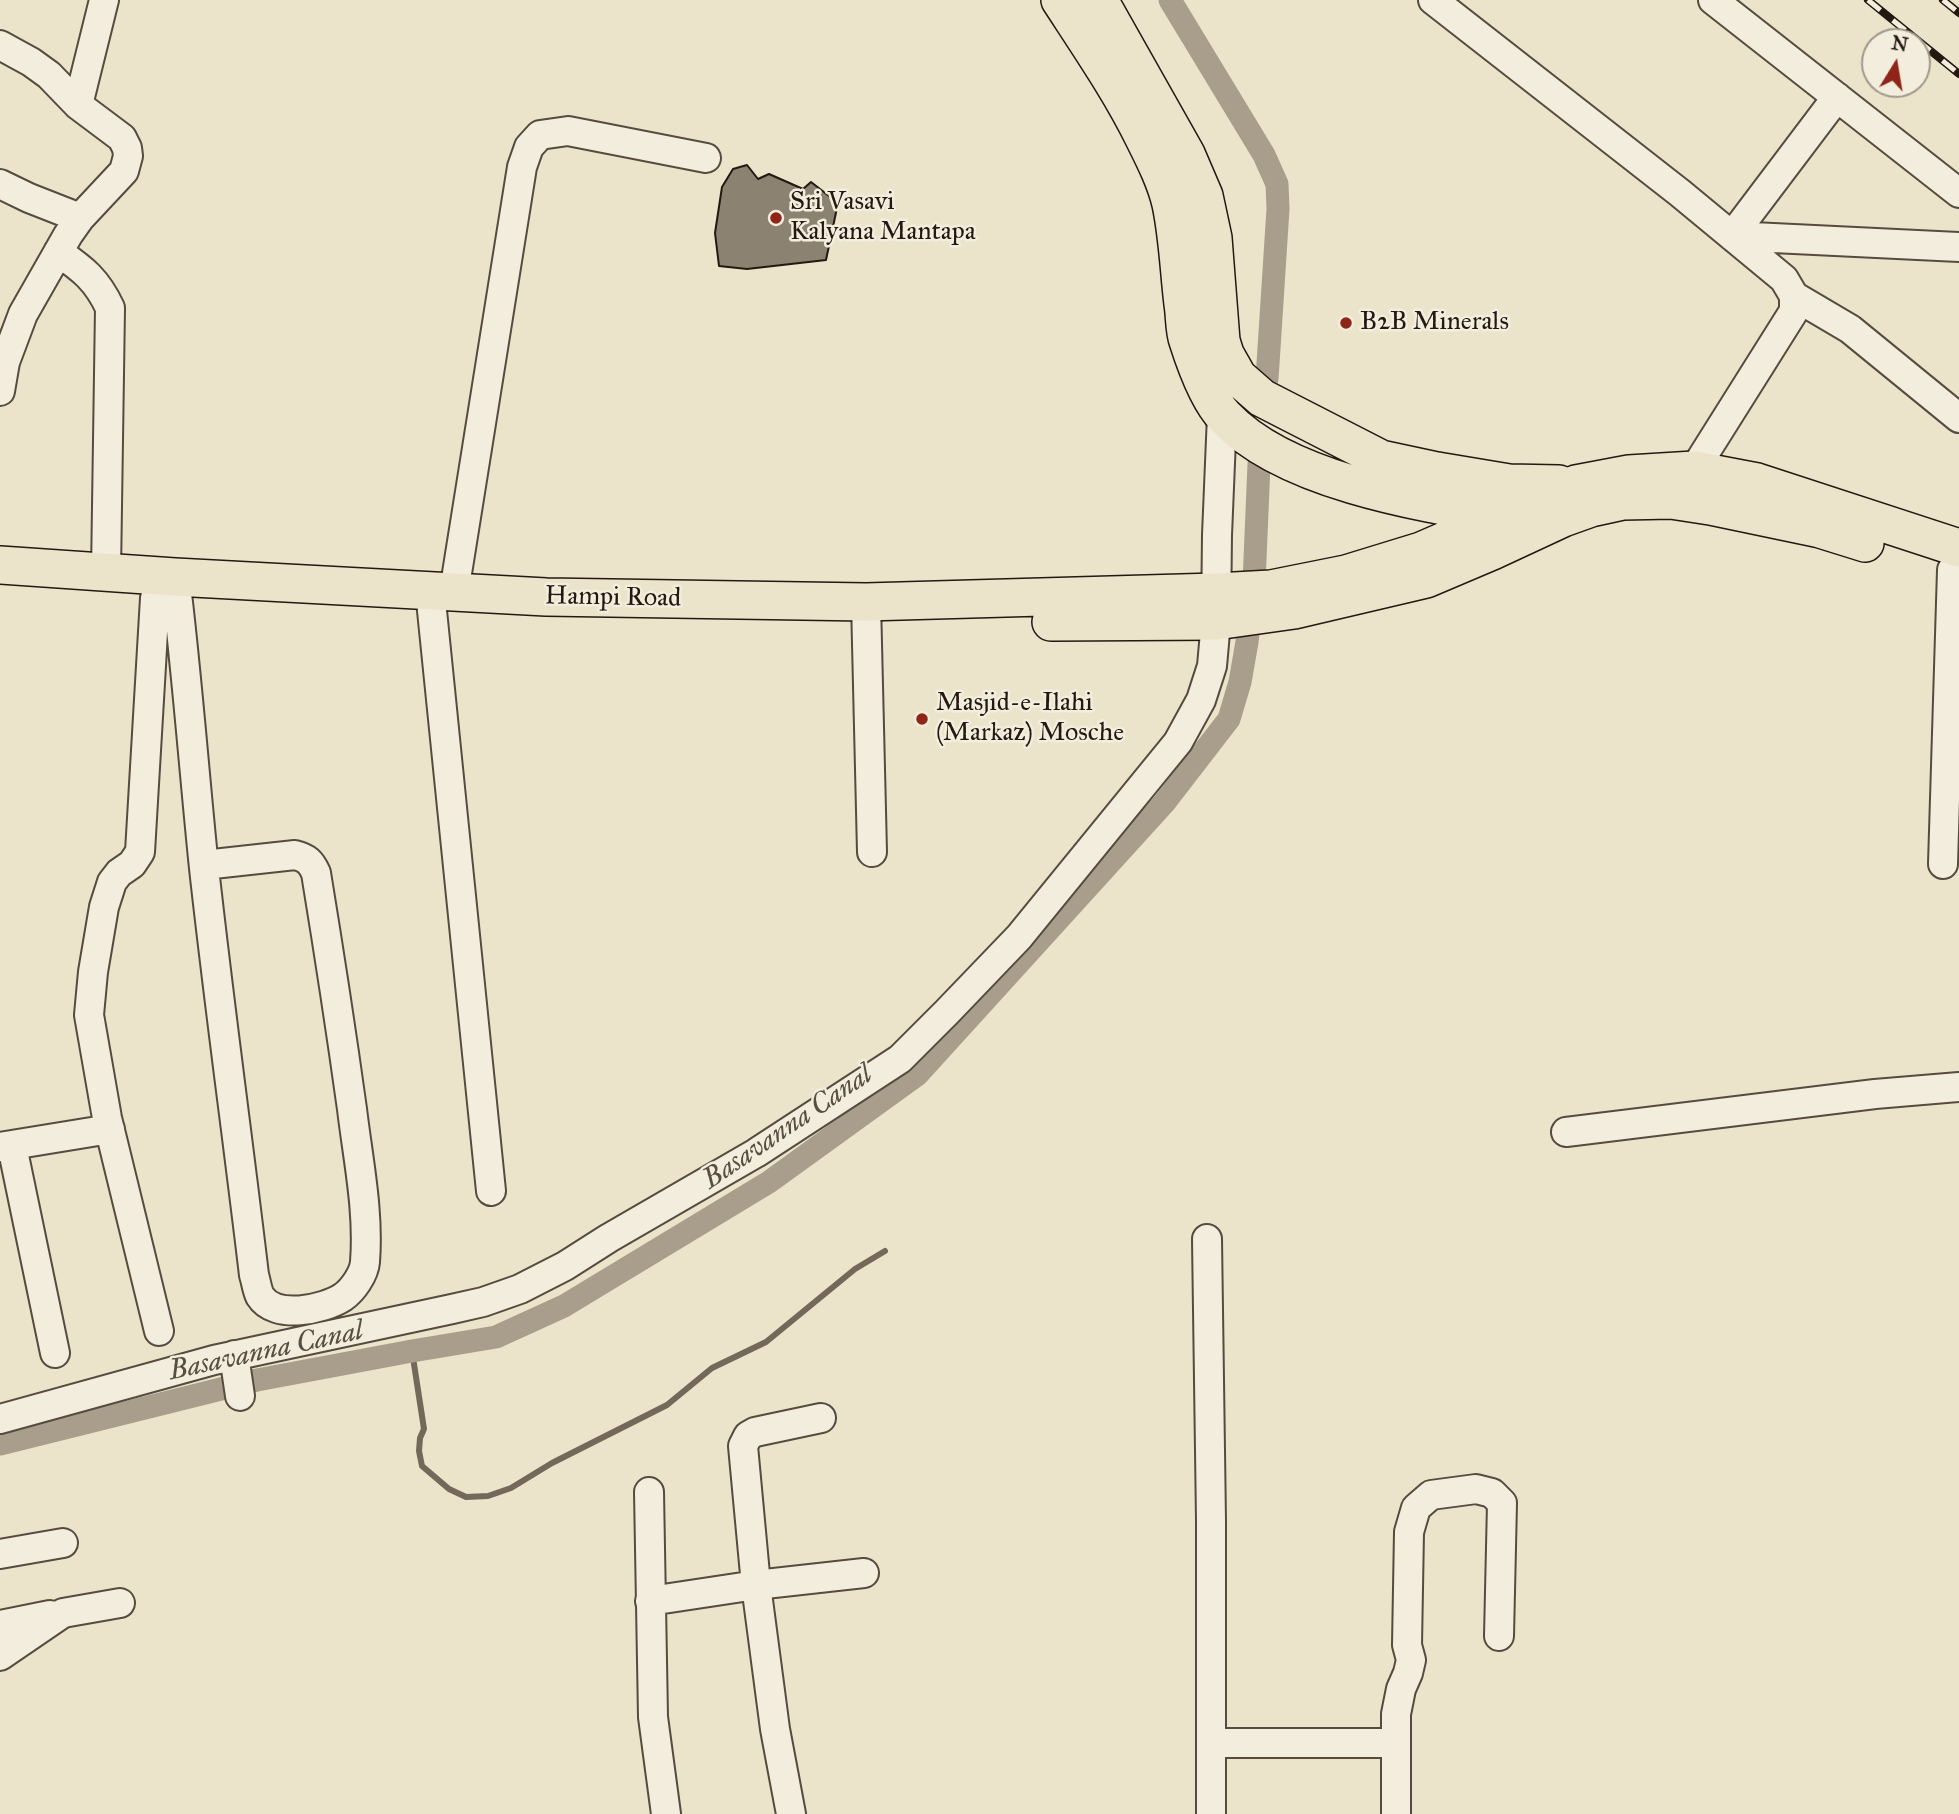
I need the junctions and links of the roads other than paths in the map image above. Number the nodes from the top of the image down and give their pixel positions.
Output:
1 (104, 0) edge
2 (1060, 0) edge
3 (1099, 0) edge
4 (1433, 0) edge
5 (1713, 0) edge
6 (0, 45) edge
7 (1837, 97) junction
8 (78, 106) junction
9 (706, 158) dead end
10 (0, 184) edge
11 (1959, 193) edge
12 (80, 218) junction
13 (1732, 236) junction
14 (1959, 247) edge
15 (58, 252) junction
16 (1794, 296) junction
17 (2, 362) edge
18 (0, 391) edge
19 (1222, 415) junction
20 (1959, 418) edge
21 (1695, 470) junction
22 (1576, 484) junction
23 (1500, 516) junction
24 (1957, 564) edge
25 (0, 565) edge
26 (106, 572) junction
27 (0, 586) edge
28 (169, 592) junction
29 (438, 600) junction
30 (1271, 601) junction
31 (1222, 606) junction
32 (867, 612) junction
33 (872, 852) dead end
34 (1943, 864) dead end
35 (204, 865) junction
36 (1959, 1087) edge
37 (110, 1129) junction
38 (1566, 1132) dead end
39 (6, 1147) edge
40 (491, 1191) dead end
41 (1207, 1239) dead end
42 (159, 1331) dead end
43 (55, 1353) dead end
44 (821, 1418) dead end
45 (0, 1419) edge
46 (649, 1492) dead end
47 (63, 1543) dead end
48 (0, 1554) edge
49 (864, 1573) dead end
50 (756, 1585) junction
51 (650, 1601) junction
52 (120, 1603) dead end
53 (63, 1613) junction
54 (0, 1625) edge
55 (1499, 1636) dead end
56 (0, 1656) edge
57 (1211, 1743) junction
58 (1396, 1743) junction
59 (666, 1814) edge
60 (791, 1814) edge
61 (1211, 1814) edge
62 (1396, 1814) edge

1 - 8 street
2 - 19 main road
3 - 22 main road
4 - 13 street
5 - 7 street
6 - 8 street
7 - 11 street
7 - 13 street
8 - 12 street
9 - 29 street
10 - 12 street
12 - 15 street
13 - 14 street
13 - 16 street
15 - 17 street
15 - 26 street
16 - 20 street
16 - 21 street
17 - 18 street
19 - 23 main road
19 - 31 street
21 - 22 main road
21 - 24 main road
22 - 23 main road
23 - 30 main road
24 - 30 main road
24 - 34 street
25 - 26 main road, Hampi Road
26 - 28 main road, Hampi Road
27 - 28 main road
28 - 29 main road, Hampi Road
28 - 35 street
28 - 37 street
29 - 32 main road, Hampi Road
29 - 40 street
30 - 31 main road, Hampi Road
31 - 32 main road, Hampi Road
31 - 45 street
32 - 33 street
35 - 35 street
36 - 38 street
37 - 39 street
37 - 42 street
39 - 43 street
41 - 57 street
44 - 50 street
46 - 51 street
47 - 48 street
49 - 50 street
50 - 51 street
50 - 60 street
51 - 59 street
52 - 53 street
53 - 54 street
53 - 56 street
55 - 58 street
57 - 58 street
57 - 61 street
58 - 62 street

